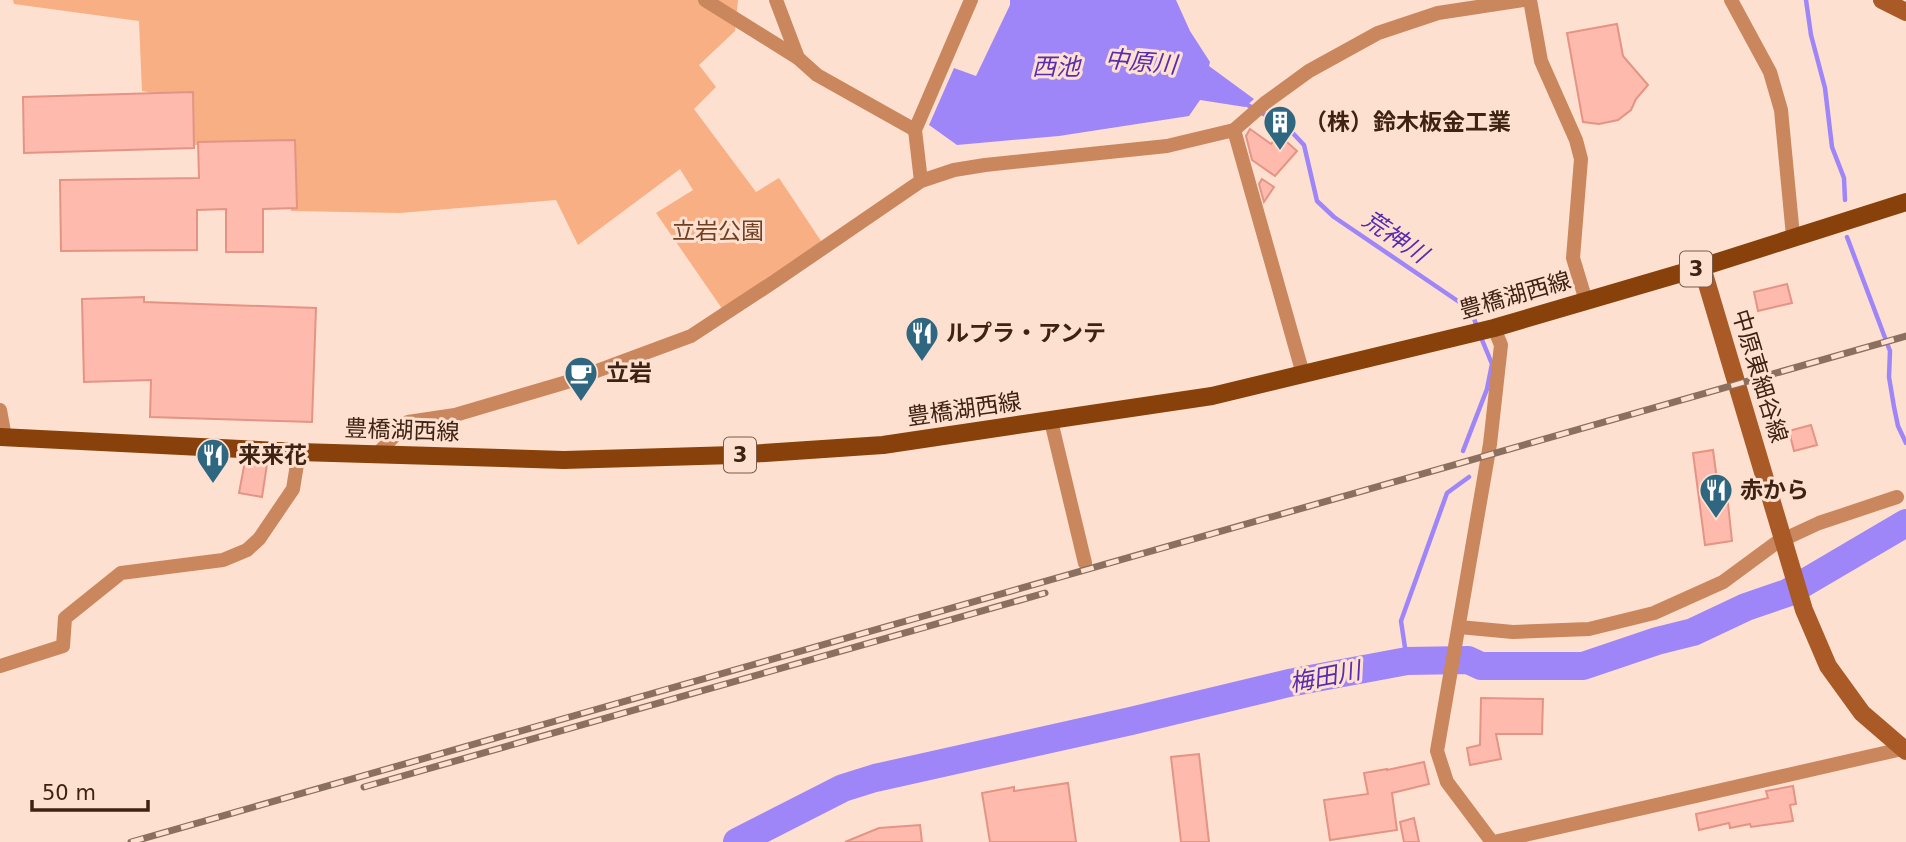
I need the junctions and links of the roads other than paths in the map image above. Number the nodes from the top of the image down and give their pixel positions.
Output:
1 (705, 0) edge
2 (776, 0) edge
3 (971, 0) edge
4 (1523, 0) edge
5 (1531, 0) edge
6 (1731, 0) edge
7 (1882, 0) edge
8 (1906, 12) edge
9 (798, 58) junction
10 (915, 130) junction
11 (1234, 130) junction
12 (921, 181) junction
13 (1906, 202) edge
14 (1793, 236) junction
15 (1702, 267) junction
16 (1586, 301) junction
17 (1482, 331) junction
18 (1303, 374) junction
19 (0, 410) edge
20 (1051, 421) junction
21 (3, 437) edge
22 (299, 452) junction
23 (377, 454) junction
24 (1897, 497) dead end
25 (1784, 542) junction
26 (1085, 563) dead end
27 (1458, 631) junction
28 (0, 666) edge
29 (1905, 749) edge
30 (1493, 842) edge

1 - 9 street
2 - 9 street
3 - 10 street
4 - 11 street
5 - 16 street
6 - 14 street
7 - 8 main road
9 - 10 street
10 - 12 street
11 - 12 street
11 - 18 street
12 - 23 street
13 - 14 main road, 豊橋湖西線 / 3
14 - 15 main road, 豊橋湖西線 / 3
15 - 16 main road, 豊橋湖西線 / 3
15 - 25 main road, 中原東細谷線
16 - 17 main road, 豊橋湖西線 / 3
17 - 18 main road, 豊橋湖西線 / 3
17 - 27 street
18 - 20 main road, 豊橋湖西線 / 3
19 - 21 street
20 - 23 main road, 豊橋湖西線 / 3
20 - 26 street
21 - 22 main road, 豊橋湖西線 / 3
22 - 23 main road, 豊橋湖西線 / 3
22 - 28 street
24 - 25 street
25 - 27 street
25 - 29 main road, 中原東細谷線
27 - 30 street
29 - 30 street

